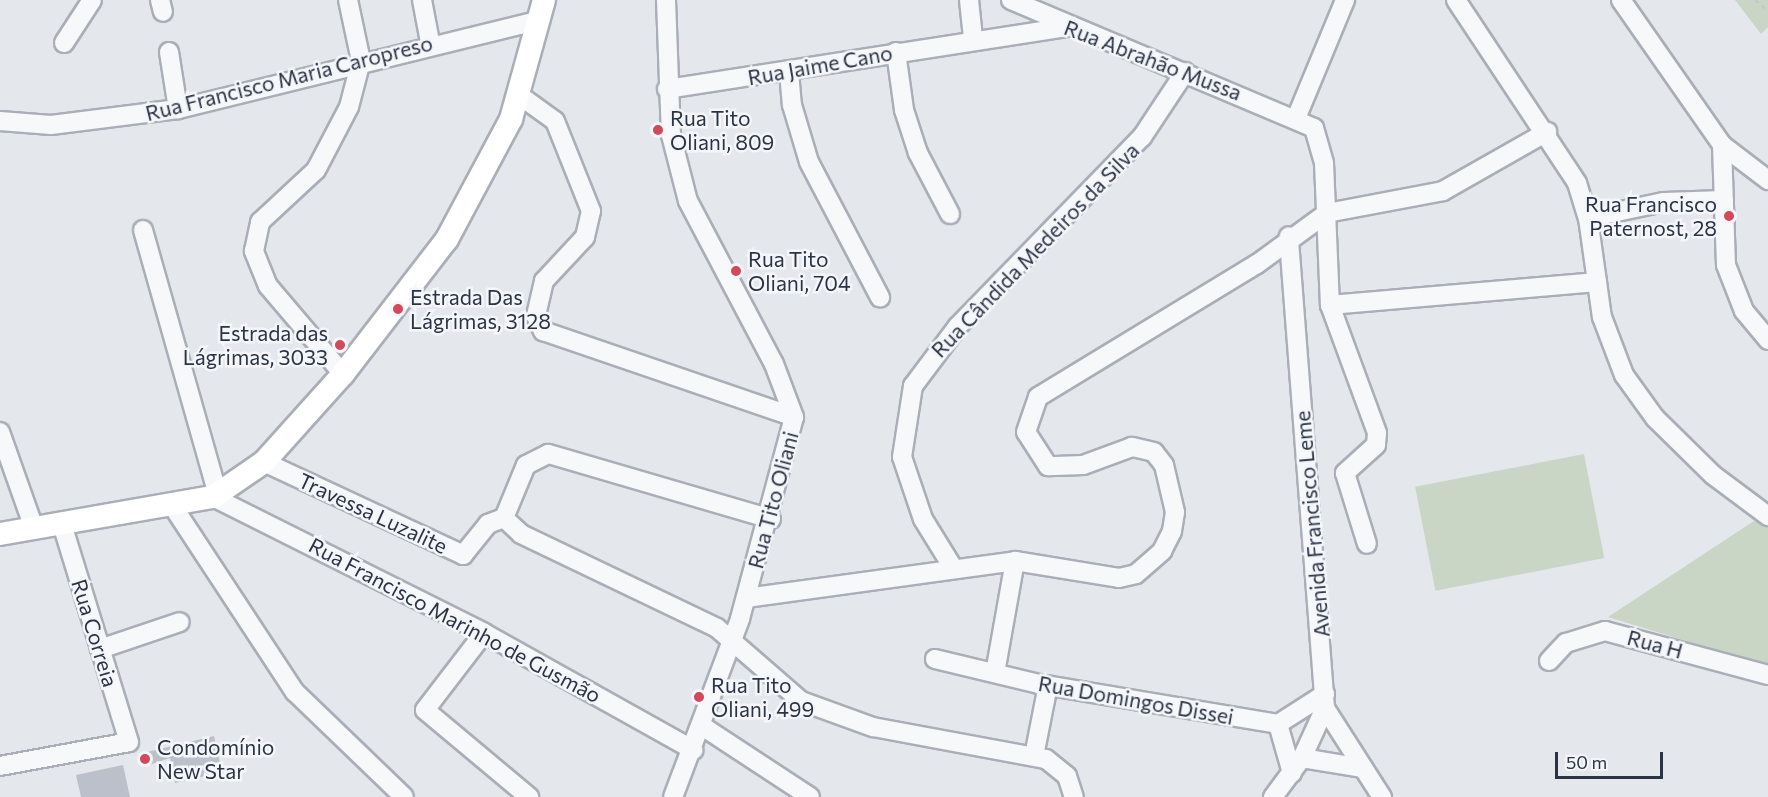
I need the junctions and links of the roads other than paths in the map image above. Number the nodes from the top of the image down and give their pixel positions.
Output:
1 (92, 0) edge
2 (348, 0) edge
3 (422, 0) edge
4 (666, 0) edge
5 (969, 0) edge
6 (1011, 0) edge
7 (1345, 0) edge
8 (1456, 0) edge
9 (1627, 3) edge
10 (542, 10) edge
11 (1067, 27) junction
12 (973, 38) junction
13 (430, 42) junction
14 (63, 43) dead end
15 (169, 52) dead end
16 (896, 52) junction
17 (361, 61) junction
18 (789, 72) junction
19 (1185, 72) junction
20 (667, 89) junction
21 (519, 95) junction
22 (178, 109) junction
23 (1297, 116) junction
24 (0, 121) edge
25 (1547, 132) junction
26 (1722, 145) junction
27 (1768, 180) edge
28 (1724, 200) junction
29 (1327, 213) junction
30 (950, 214) dead end
31 (1588, 218) junction
32 (143, 230) dead end
33 (1289, 236) junction
34 (1597, 282) junction
35 (880, 297) dead end
36 (1330, 305) junction
37 (1768, 340) edge
38 (343, 374) junction
39 (794, 417) junction
40 (0, 432) edge
41 (264, 462) junction
42 (215, 496) junction
43 (172, 505) junction
44 (1768, 516) edge
45 (504, 518) junction
46 (771, 519) junction
47 (62, 524) junction
48 (33, 528) junction
49 (0, 534) edge
50 (1367, 544) dead end
51 (1015, 561) junction
52 (952, 566) junction
53 (746, 597) junction
54 (180, 622) dead end
55 (484, 633) junction
56 (733, 641) junction
57 (100, 649) junction
58 (935, 659) dead end
59 (1549, 661) dead end
60 (995, 673) junction
61 (1768, 675) edge
62 (1048, 685) junction
63 (1325, 701) junction
64 (1278, 724) junction
65 (702, 726) junction
66 (693, 750) junction
67 (1034, 756) junction
68 (0, 766) edge
69 (1297, 766) junction
70 (1363, 768) junction
71 (404, 797) edge
72 (529, 797) edge
73 (673, 797) edge
74 (810, 797) edge
75 (1074, 797) edge
76 (1273, 797) edge
77 (1382, 797) edge

1 - 14 street
2 - 17 street
3 - 13 street
4 - 20 street, Rua Tito Oliani
5 - 12 street
6 - 11 street, Rua Abrahão Mussa
7 - 23 street
8 - 25 street
9 - 26 street
10 - 13 street, Rua Francisco Maria Caropreso
10 - 21 main road
11 - 12 street, Rua Jaime Cano
11 - 19 street, Rua Abrahão Mussa
12 - 16 street, Rua Jaime Cano
13 - 17 street, Rua Francisco Maria Caropreso
15 - 22 street
16 - 18 street, Rua Jaime Cano
16 - 30 street
17 - 22 street, Rua Francisco Maria Caropreso
17 - 38 street
18 - 20 street, Rua Jaime Cano
18 - 35 street
19 - 23 street, Rua Abrahão Mussa
19 - 52 street, Rua Cândida Medeiros da Silva
20 - 39 street, Rua Tito Oliani
21 - 38 main road
21 - 39 street
22 - 24 street, Rua Francisco Maria Caropreso
23 - 29 street
25 - 29 street
25 - 31 street
26 - 27 street
26 - 28 street
28 - 31 street
28 - 37 street
29 - 33 street
29 - 36 street
31 - 34 street
32 - 42 street
33 - 51 street
33 - 63 street, Avenida Francisco Leme
34 - 36 street
34 - 44 street
36 - 50 street
38 - 41 main road
39 - 46 street, Rua Tito Oliani
40 - 48 street
41 - 42 main road
41 - 45 street, Travessa Luzalite
42 - 43 main road
42 - 55 street, Rua Francisco Marinho de Gusmão
43 - 47 main road
43 - 71 street
45 - 46 street
45 - 56 street
46 - 53 street, Rua Tito Oliani
47 - 48 main road
47 - 57 street, Rua Correia
48 - 49 main road
51 - 52 street
51 - 60 street
52 - 53 street
53 - 56 street, Rua Tito Oliani
54 - 57 street
55 - 66 street, Rua Francisco Marinho de Gusmão
55 - 72 street
56 - 65 street, Rua Tito Oliani
56 - 67 street
57 - 68 street, Rua Correia
58 - 60 street, Rua Domingos Dissei
59 - 61 street, Rua H
60 - 62 street, Rua Domingos Dissei
62 - 64 street, Rua Domingos Dissei
62 - 67 street
63 - 64 street
63 - 69 street, Avenida Francisco Leme
63 - 70 street
64 - 69 street
65 - 66 street, Rua Tito Oliani
65 - 74 street
66 - 73 street, Rua Tito Oliani
67 - 75 street
69 - 70 street
69 - 76 street, Avenida Francisco Leme
70 - 77 street

